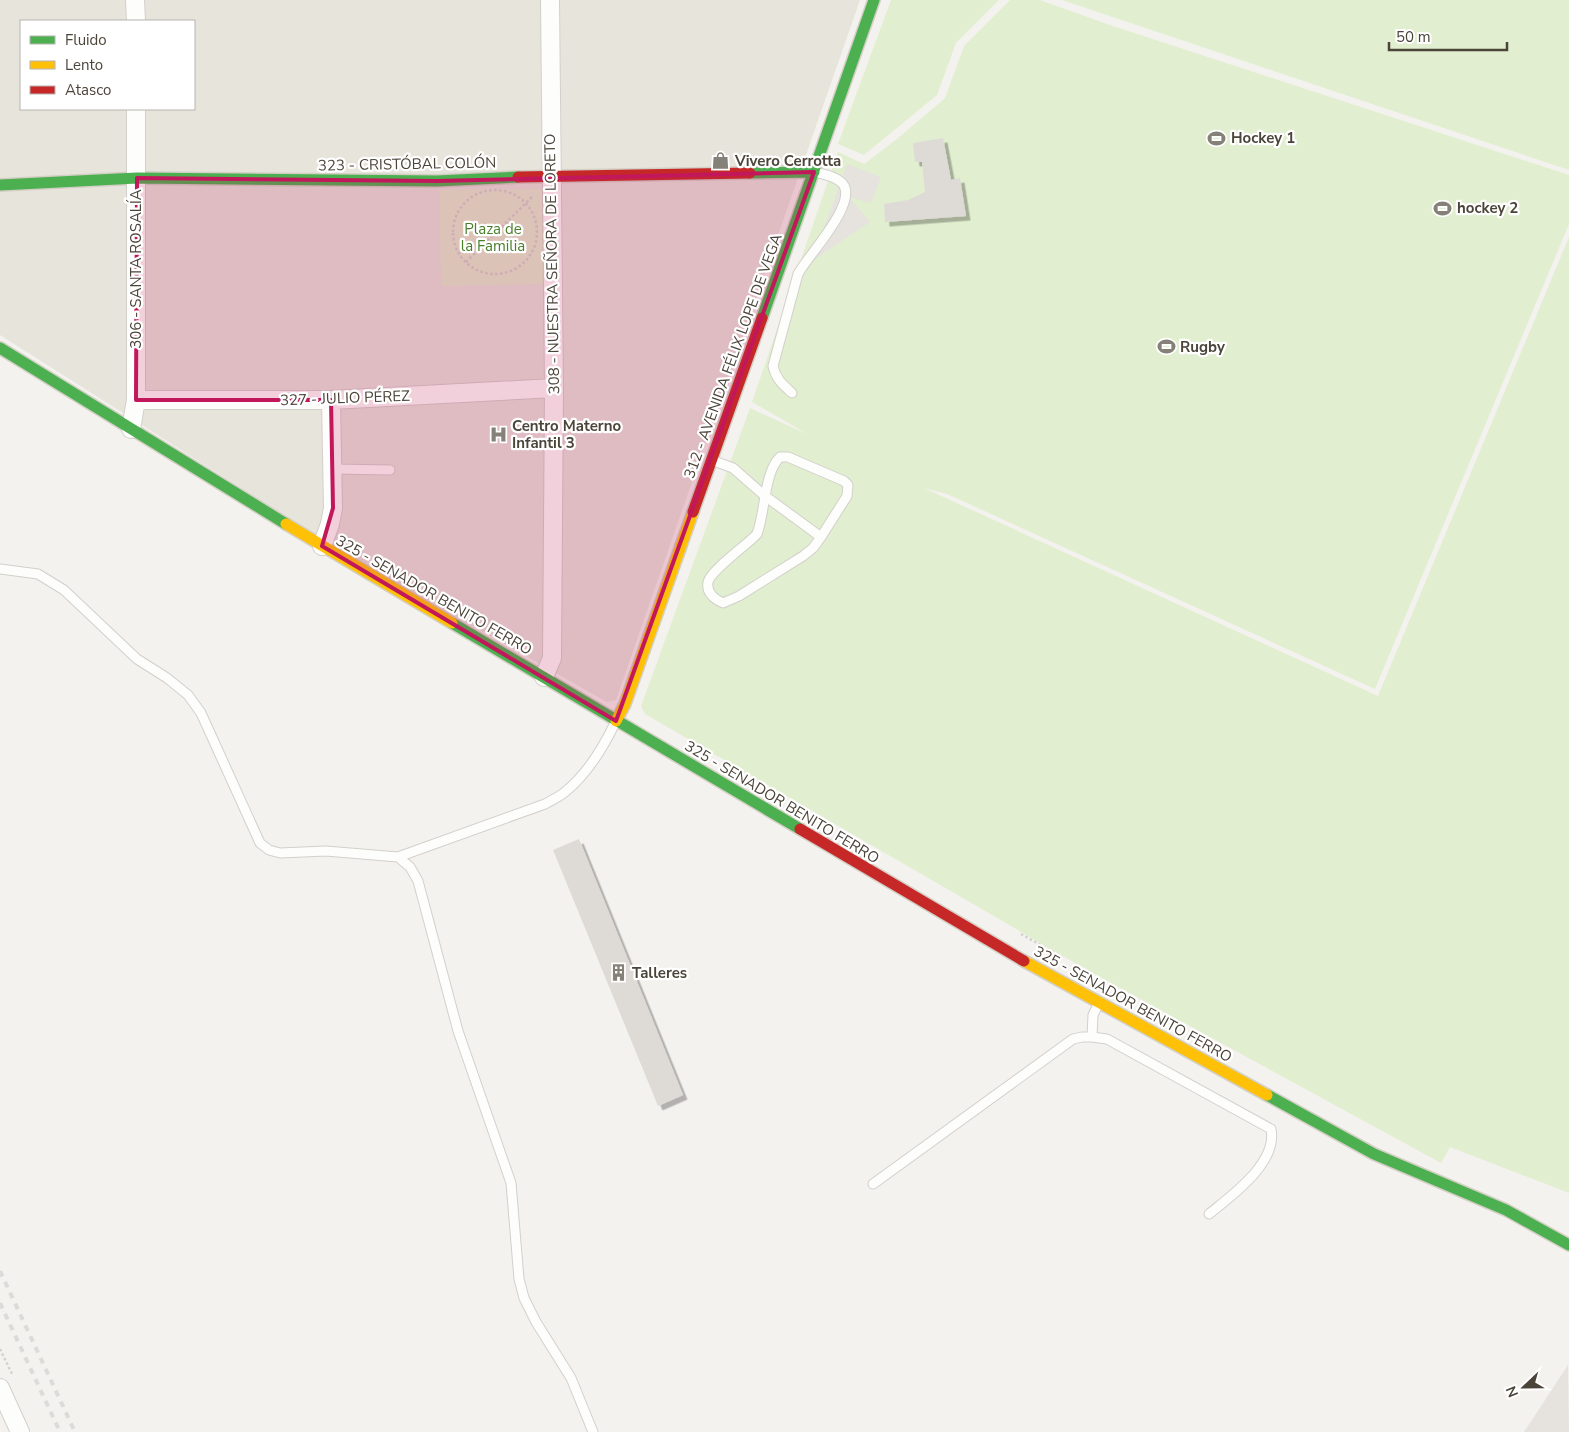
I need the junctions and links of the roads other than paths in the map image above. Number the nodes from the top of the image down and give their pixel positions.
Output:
1 (135, 0) edge
2 (550, 0) edge
3 (874, 0) edge
4 (136, 20) edge
5 (136, 110) edge
6 (814, 172) junction
7 (551, 176) junction
8 (137, 178) junction
9 (0, 185) edge
10 (0, 348) edge
11 (554, 388) junction
12 (792, 393) dead end
13 (136, 400) junction
14 (331, 400) junction
15 (131, 429) junction
16 (712, 460) junction
17 (333, 469) junction
18 (390, 470) dead end
19 (765, 496) junction
20 (821, 537) junction
21 (322, 546) junction
22 (0, 569) edge
23 (544, 677) junction
24 (616, 721) junction
25 (398, 857) junction
26 (1099, 1003) junction
27 (1092, 1036) junction
28 (873, 1184) dead end
29 (1209, 1214) dead end
30 (1569, 1245) edge
31 (0, 1388) edge
32 (20, 1432) edge
33 (593, 1432) edge

1 - 4 street
2 - 7 street, 308 - NUESTRA SEÑORA DE LORETO
3 - 6 main road, 312 - AVENIDA FÉLIX LOPE DE VEGA
5 - 8 street, 306 - SANTA ROSALÍA
6 - 7 main road, 323 - CRISTÓBAL COLÓN
6 - 12 lane
6 - 16 main road, 312 - AVENIDA FÉLIX LOPE DE VEGA
7 - 8 main road, 323 - CRISTÓBAL COLÓN
7 - 11 street, 308 - NUESTRA SEÑORA DE LORETO
8 - 9 main road, 323 - CRISTÓBAL COLÓN
8 - 13 street, 306 - SANTA ROSALÍA
10 - 15 main road, 325 - SENADOR BENITO FERRO
11 - 14 street, 327 - JULIO PÉREZ
11 - 23 street, 308 - NUESTRA SEÑORA DE LORETO
13 - 14 street, 327 - JULIO PÉREZ
13 - 15 street, 306 - SANTA ROSALÍA
14 - 17 street
15 - 21 main road, 325 - SENADOR BENITO FERRO
16 - 19 lane
16 - 24 main road, 312 - AVENIDA FÉLIX LOPE DE VEGA
17 - 18 lane
17 - 21 street
19 - 20 lane
19 - 20 lane
19 - 20 lane
21 - 23 main road, 325 - SENADOR BENITO FERRO
22 - 25 lane
23 - 24 main road, 325 - SENADOR BENITO FERRO
24 - 25 lane
24 - 26 main road, 325 - SENADOR BENITO FERRO
25 - 33 lane
26 - 27 lane
26 - 30 main road, 325 - SENADOR BENITO FERRO
27 - 28 lane
27 - 29 lane
31 - 32 street

